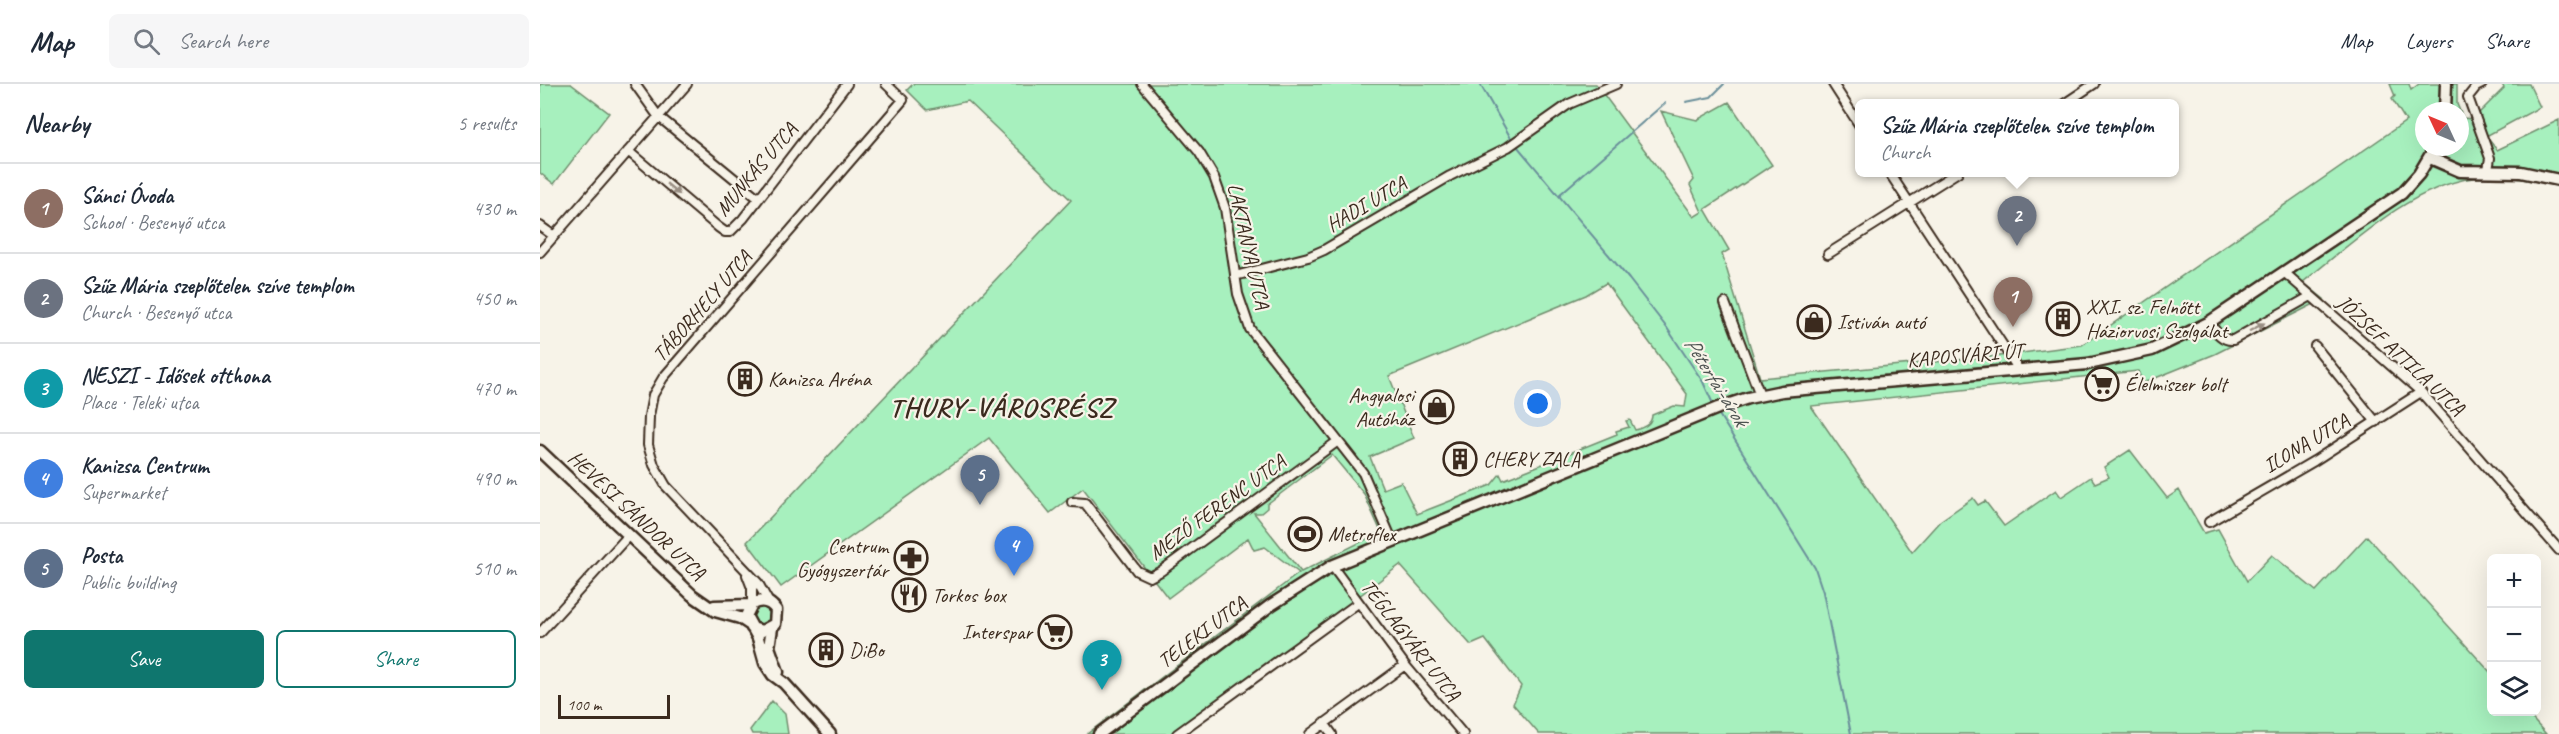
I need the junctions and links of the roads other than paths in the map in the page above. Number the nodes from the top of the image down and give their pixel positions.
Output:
1 (635, 84) edge
2 (687, 84) edge
3 (847, 84) edge
4 (886, 84) edge
5 (1142, 84) edge
6 (1616, 84) edge
7 (1833, 84) edge
8 (2094, 84) edge
9 (2446, 84) edge
10 (2482, 84) edge
11 (2072, 99) edge
12 (2445, 102) edge
13 (658, 116) junction
14 (1855, 118) edge
15 (628, 151) junction
16 (2430, 158) joint
17 (2488, 170) junction
18 (1892, 177) edge
19 (1950, 177) edge
20 (2559, 180) edge
21 (758, 198) junction
22 (1909, 204) junction
23 (540, 226) edge
24 (554, 236) junction
25 (540, 252) edge
26 (1828, 254) dead end
27 (2285, 273) junction
28 (1235, 276) junction
29 (2311, 296) junction
30 (1725, 303) dead end
31 (2210, 322) junction
32 (2315, 346) dead end
33 (2019, 370) junction
34 (2421, 392) junction
35 (1761, 395) junction
36 (2376, 422) junction
37 (1338, 441) junction
38 (540, 451) edge
39 (1072, 502) dead end
40 (2209, 522) dead end
41 (629, 535) junction
42 (1392, 540) junction
43 (2559, 550) edge
44 (1332, 566) junction
45 (745, 571) junction
46 (769, 603) junction
47 (1359, 603) junction
48 (752, 604) junction
49 (708, 607) junction
50 (751, 626) junction
51 (772, 628) junction
52 (540, 633) edge
53 (1405, 665) junction
54 (784, 683) junction
55 (1324, 723) junction
56 (825, 732) edge
57 (1099, 734) edge
58 (1177, 734) edge
59 (1310, 734) edge
60 (1332, 734) edge
61 (1463, 734) edge

1 - 13 street
2 - 13 street
3 - 21 street, MUNKÁS UTCA
4 - 45 street, TÁBORHELY UTCA
5 - 28 street, LAKTANYA UTCA
6 - 28 street, HADI UTCA
7 - 14 street
8 - 11 street
9 - 12 main road
10 - 17 street
13 - 15 street
13 - 21 street
15 -> 21 street, MUNKÁS UTCA
15 - 24 street
16 - 17 main road
16 - 27 main road, KAPOSVÁRI ÚT
17 - 20 main road
18 - 22 street
19 - 22 street
22 - 26 street
22 - 33 street
23 - 24 street
24 - 25 street
27 - 29 street, JÓZSEF ATTILA UTCA
27 - 31 main road, KAPOSVÁRI ÚT
28 - 37 street, LAKTANYA UTCA
31 -> 29 street
29 - 34 street, JÓZSEF ATTILA UTCA
30 - 35 street
31 - 33 main road, KAPOSVÁRI ÚT
32 - 36 street
33 - 35 main road, KAPOSVÁRI ÚT
34 - 36 street, ILONA UTCA
34 - 43 street, JÓZSEF ATTILA UTCA
35 - 42 main road, KAPOSVÁRI ÚT
36 - 40 street, ILONA UTCA
37 - 39 street, MEZŐ FERENC UTCA
37 - 42 street, LAKTANYA UTCA
38 - 41 main road, HEVESI SÁNDOR UTCA
41 - 49 main road, HEVESI SÁNDOR UTCA
41 - 52 street
42 - 44 main road, KAPOSVÁRI ÚT
44 - 47 street, TÉGLAGYÁRI UTCA
44 - 57 main road, TELEKI UTCA
45 - 46 street, TÁBORHELY UTCA
45 - 48 street, TÁBORHELY UTCA
46 - 48 main road
46 - 51 main road
47 - 53 street, TÉGLAGYÁRI UTCA
47 - 58 street
48 - 49 main road, HEVESI SÁNDOR UTCA
48 - 50 main road
49 - 50 main road, HEVESI SÁNDOR UTCA
50 - 51 main road
50 - 54 main road
51 - 54 main road
53 - 55 street
53 - 61 street, TÉGLAGYÁRI UTCA
54 - 56 main road
55 - 59 street
55 - 60 street

